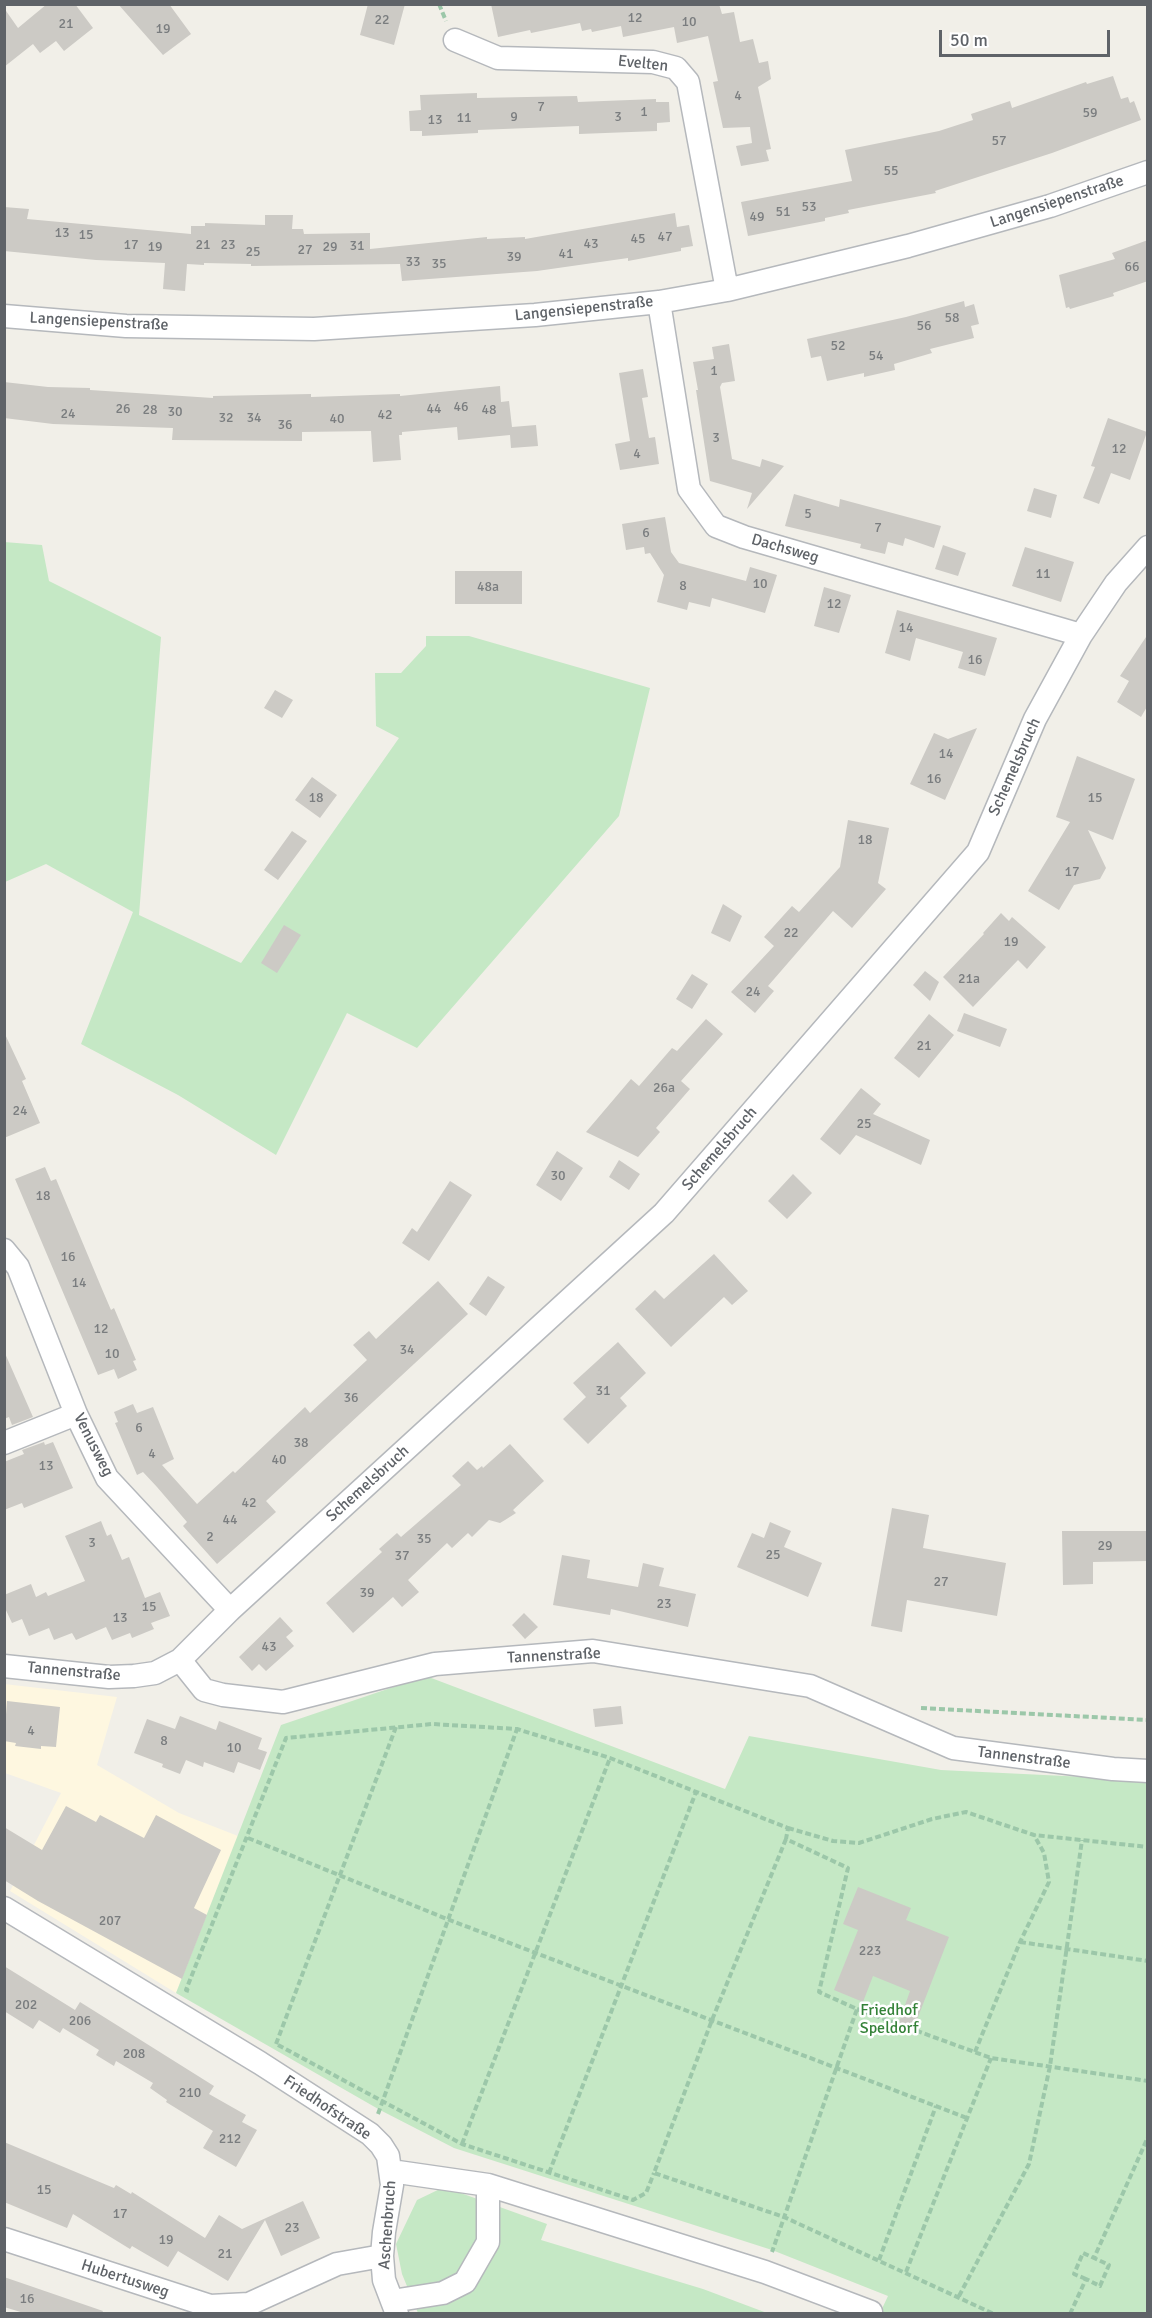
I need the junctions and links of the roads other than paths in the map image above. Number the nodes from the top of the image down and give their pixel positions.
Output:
1 (455, 40) dead end
2 (1148, 172) edge
3 (727, 290) junction
4 (659, 302) junction
5 (4, 316) edge
6 (1148, 547) edge
7 (1081, 635) junction
8 (4, 1250) edge
9 (76, 1413) junction
10 (4, 1443) edge
11 (230, 1610) junction
12 (180, 1660) junction
13 (4, 1666) edge
14 (1148, 1771) edge
15 (4, 1908) edge
16 (391, 2171) junction
17 (488, 2185) junction
18 (4, 2239) edge
19 (382, 2256) junction
20 (394, 2307) edge
21 (871, 2312) edge

1 - 3 street, Evelten
2 - 3 street, Langensiepenstraße
3 - 4 street, Langensiepenstraße
4 - 5 street, Langensiepenstraße
4 - 7 street, Dachsweg
6 - 7 street, Schemelsbruch
7 - 11 street, Schemelsbruch
8 - 9 street, Venusweg
9 - 10 street
9 - 11 street, Venusweg
11 - 12 street, Schemelsbruch
12 - 13 street, Tannenstraße
12 - 14 street, Tannenstraße
15 - 16 street, Friedhofstraße
16 - 17 street
16 - 19 street, Aschenbruch
17 - 20 street
17 - 21 street
18 - 19 street, Hubertusweg
19 - 20 street, Aschenbruch

